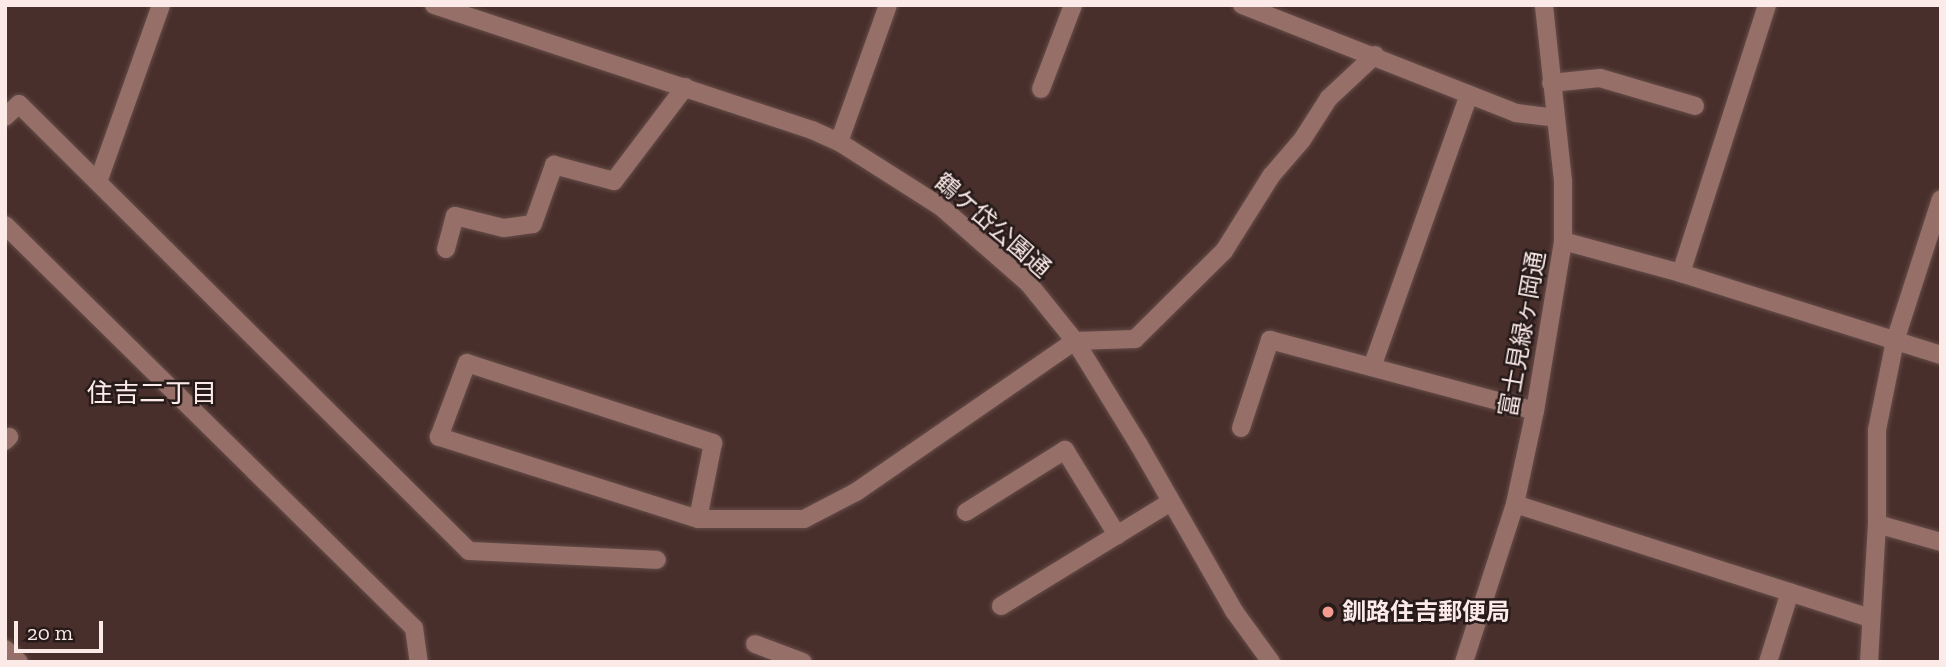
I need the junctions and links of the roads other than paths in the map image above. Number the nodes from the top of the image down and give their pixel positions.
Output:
1 (161, 5) edge
2 (434, 5) edge
3 (888, 5) edge
4 (1073, 5) edge
5 (1544, 5) edge
6 (1767, 5) edge
7 (1251, 7) edge
8 (470, 11) edge
9 (1375, 55) junction
10 (1551, 83) junction
11 (685, 87) junction
12 (1041, 89) dead end
13 (1469, 95) junction
14 (1695, 106) dead end
15 (5, 117) edge
16 (1554, 118) junction
17 (839, 142) junction
18 (98, 181) junction
19 (1941, 199) edge
20 (5, 225) edge
21 (1563, 241) junction
22 (446, 249) dead end
23 (1681, 273) junction
24 (1075, 341) junction
25 (1895, 341) junction
26 (1941, 355) edge
27 (1372, 367) junction
28 (1535, 411) junction
29 (1241, 428) dead end
30 (1171, 502) junction
31 (1515, 504) junction
32 (966, 512) dead end
33 (698, 519) junction
34 (1877, 524) junction
35 (1117, 535) junction
36 (1941, 542) edge
37 (657, 560) dead end
38 (1790, 592) junction
39 (1001, 606) dead end
40 (1871, 618) junction
41 (755, 644) dead end
42 (5, 649) edge
43 (19, 662) edge
44 (419, 662) edge
45 (803, 662) edge
46 (1271, 662) edge
47 (1464, 662) edge
48 (1768, 662) edge
49 (1869, 662) edge

1 - 18 street
2 - 8 street, 鶴ケ岱公園通
3 - 17 street
4 - 12 street
5 - 10 street, 富士見緑ヶ岡通
6 - 23 street
7 - 9 street
8 - 11 street, 鶴ケ岱公園通
9 - 13 street
9 - 24 street
10 - 14 street
10 - 16 street, 富士見緑ヶ岡通
11 - 17 street, 鶴ケ岱公園通
11 - 22 street
13 - 16 street
13 - 27 street
15 - 18 street
16 - 21 street, 富士見緑ヶ岡通
17 - 24 street, 鶴ケ岱公園通
18 - 37 street
19 - 25 street
20 - 44 street
21 - 23 street
21 - 28 street, 富士見緑ヶ岡通
23 - 25 street
24 - 30 street, 鶴ケ岱公園通
24 - 33 street
25 - 26 street
25 - 34 street
27 - 28 street
27 - 29 street
28 - 31 street, 富士見緑ヶ岡通
30 - 35 street
30 - 46 street, 鶴ケ岱公園通
31 - 38 street
31 - 47 street, 富士見緑ヶ岡通
32 - 35 street
33 - 33 street
34 - 36 street
34 - 40 street
35 - 39 street
38 - 40 street
38 - 48 street
40 - 49 street
41 - 45 street
42 - 43 street

